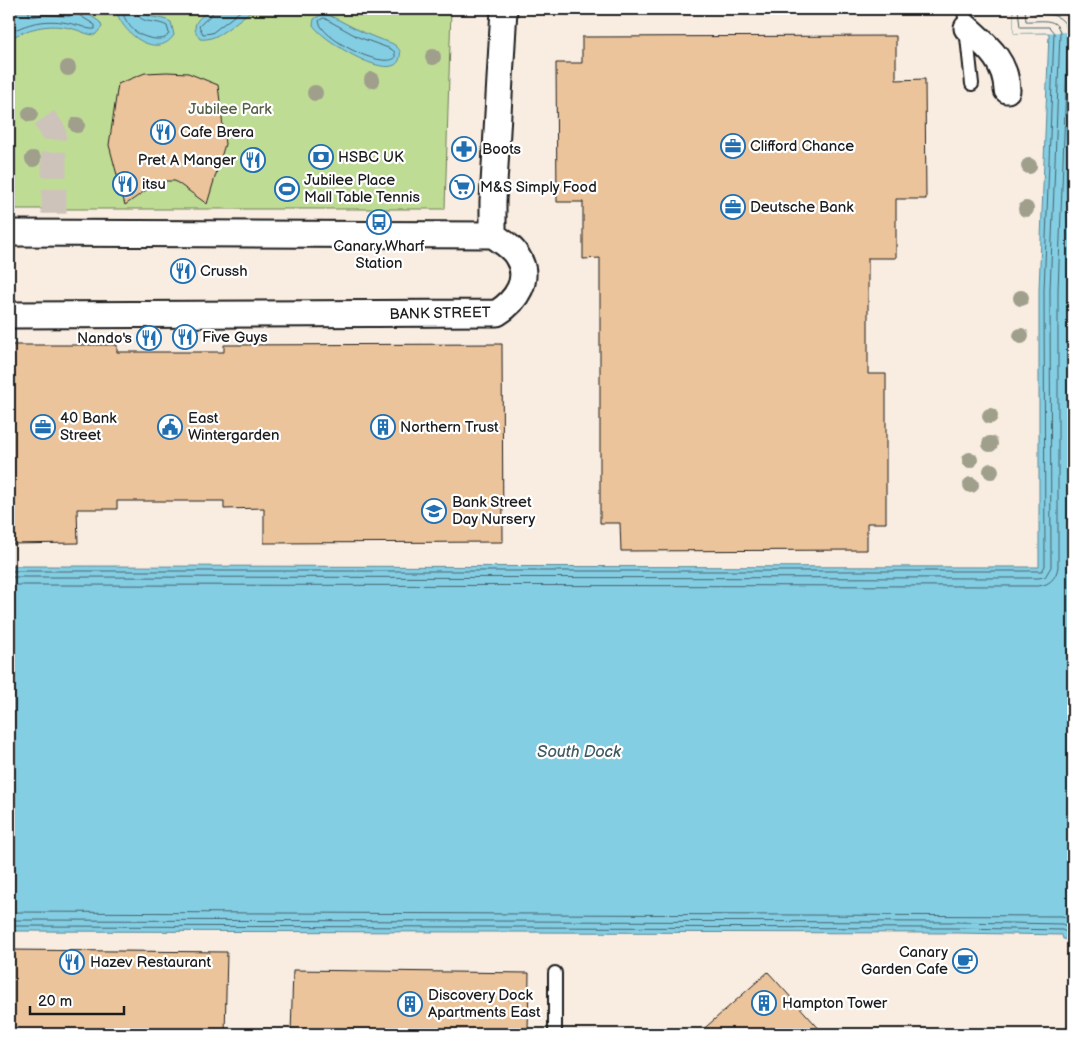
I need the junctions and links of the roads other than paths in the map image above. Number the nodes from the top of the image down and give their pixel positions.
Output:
1 (504, 9) edge
2 (966, 18) edge
3 (972, 84) dead end
4 (1007, 90) dead end
5 (9, 233) edge
6 (493, 235) junction
7 (9, 315) edge
8 (556, 973) dead end
9 (555, 1034) edge

1 - 6 street
2 - 3 lane
2 - 4 street
5 - 6 street
6 - 7 street, BANK STREET
8 - 9 lane

